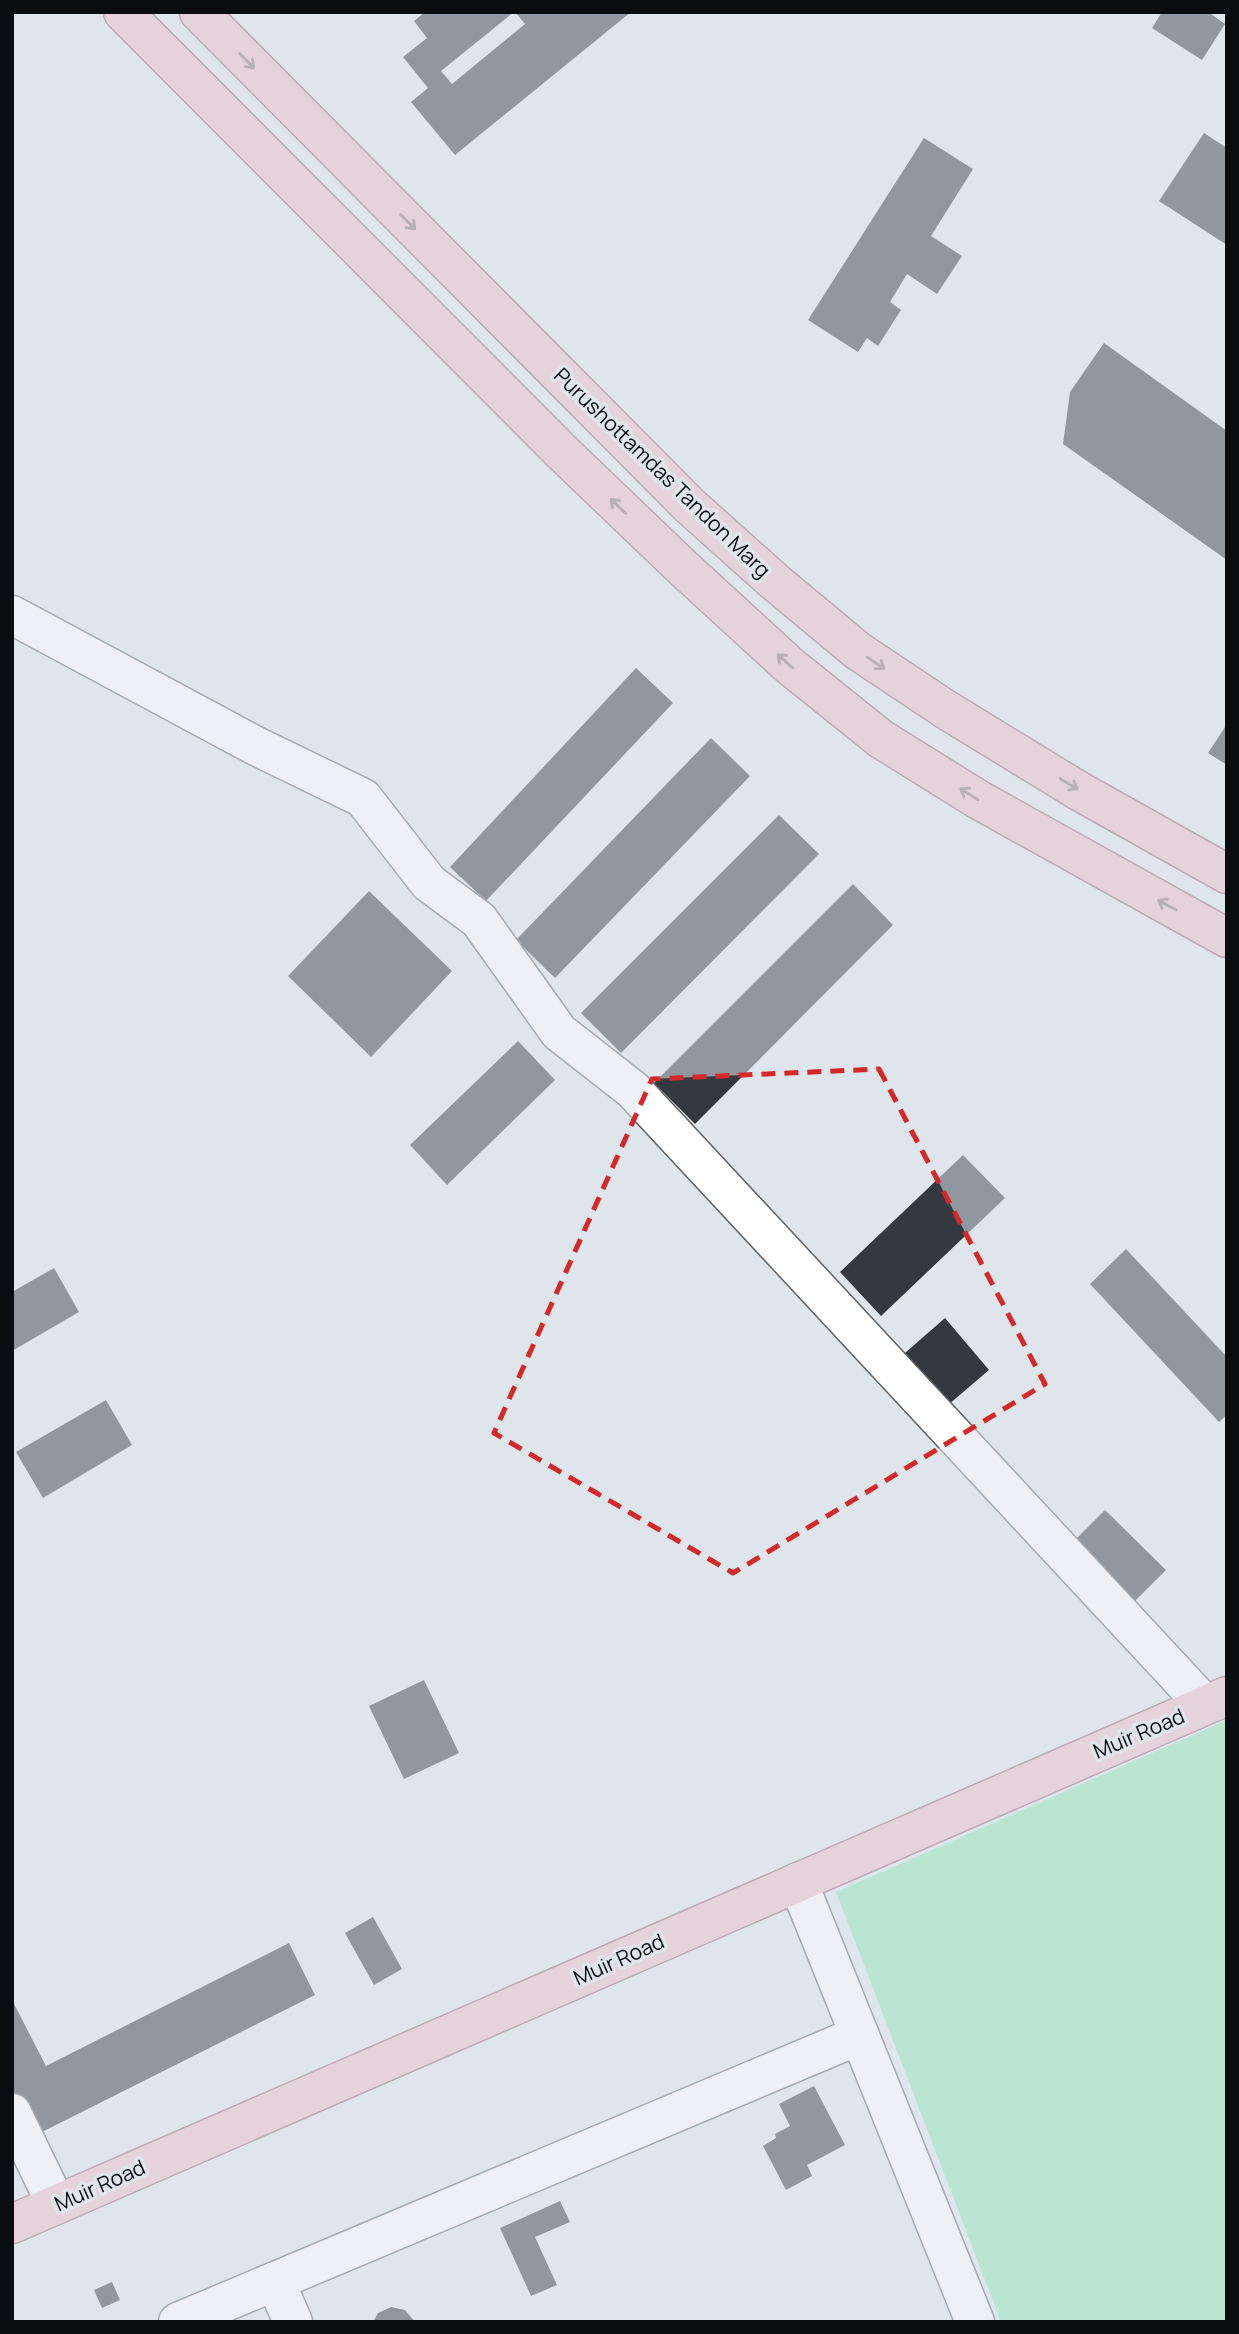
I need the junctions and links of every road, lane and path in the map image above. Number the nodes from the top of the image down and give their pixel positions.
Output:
1 (123, 12) edge
2 (199, 12) edge
3 (12, 615) edge
4 (1227, 874) edge
5 (1227, 938) edge
6 (1216, 1700) edge
7 (798, 1882) junction
8 (860, 2035) junction
9 (12, 2113) edge
10 (57, 2204) junction
11 (12, 2224) edge
12 (275, 2281) junction
13 (177, 2322) edge
14 (293, 2322) edge
15 (975, 2322) edge

5 -> 1 main road
2 -> 4 main road, Purushottamdas Tandon Marg
3 - 6 street
6 - 7 main road, Muir Road
7 - 8 street
7 - 10 main road, Muir Road
8 - 12 street
8 - 15 street
9 - 10 street
10 - 11 main road, Muir Road
12 - 13 street
12 - 14 street

